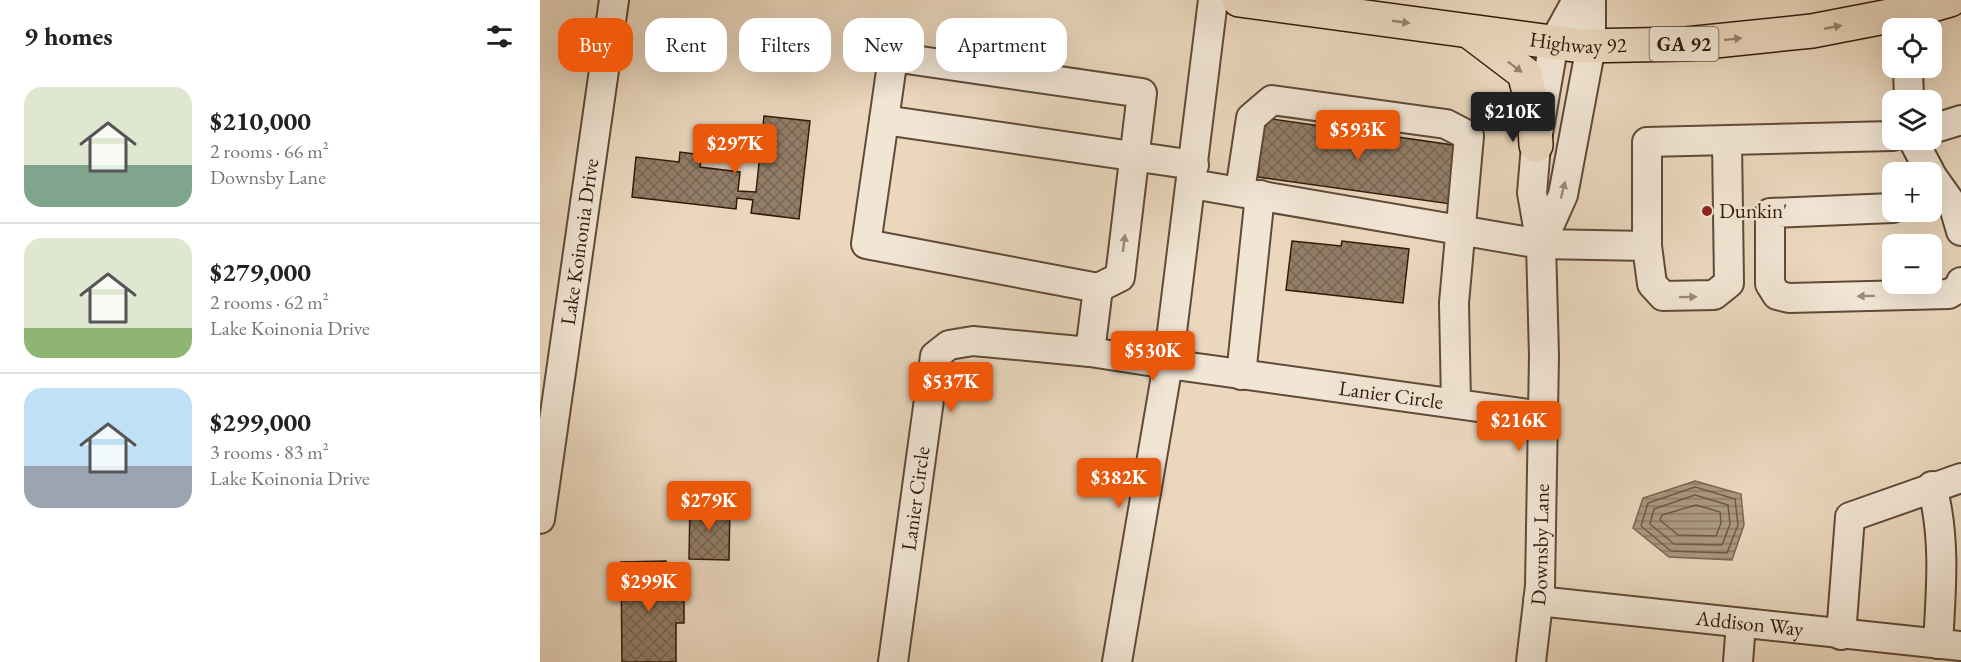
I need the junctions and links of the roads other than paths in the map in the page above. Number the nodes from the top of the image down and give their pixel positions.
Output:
1 (614, 0) edge
2 (1213, 0) edge
3 (1239, 0) edge
4 (1577, 0) edge
5 (1592, 0) edge
6 (1950, 0) edge
7 (1912, 18) edge
8 (1882, 24) edge
9 (1469, 31) junction
10 (1554, 42) junction
11 (1591, 46) junction
12 (885, 120) junction
13 (1961, 120) edge
14 (1942, 126) edge
15 (1882, 136) edge
16 (1728, 142) junction
17 (1536, 145) junction
18 (1134, 157) junction
19 (1193, 174) junction
20 (1942, 190) edge
21 (1250, 193) junction
22 (1882, 208) edge
23 (1461, 229) junction
24 (1961, 231) edge
25 (1541, 244) junction
26 (1647, 246) junction
27 (1961, 282) edge
28 (1098, 288) junction
29 (1090, 352) junction
30 (1168, 364) junction
31 (1241, 375) junction
32 (1456, 403) junction
33 (1543, 416) junction
34 (1961, 478) edge
35 (1932, 486) junction
36 (540, 519) edge
37 (1538, 601) junction
38 (1741, 623) junction
39 (1841, 635) junction
40 (1950, 645) edge
41 (892, 662) edge
42 (1117, 662) edge
43 (1532, 662) edge
44 (1738, 662) edge

1 - 36 street, Lake Koinonia Drive
2 - 19 street
3 -> 9 main road, Highway 92 / GA 92
4 - 10 street, Downsby Lane
5 - 11 street, Downsby Lane
6 - 7 main road, Highway 92 / GA 92
11 -> 8 main road, Highway 92 / GA 92
9 - 10 main road, Highway 92 / GA 92
9 -> 17 main road
10 - 11 main road, Highway 92 / GA 92
10 - 17 street, Downsby Lane
25 -> 11 street, Downsby Lane
12 - 18 street
12 - 18 street
12 - 28 street
13 - 14 street
15 - 16 street
16 - 26 street
26 -> 16 street
17 - 25 street, Downsby Lane
18 - 19 street
28 -> 18 street
19 - 21 street
19 - 30 street
20 - 24 street
21 - 23 street
21 - 23 street
21 - 31 street
27 -> 22 street
23 - 25 street
23 - 32 street
25 - 26 street
25 - 33 street, Downsby Lane
28 - 29 street
29 - 30 street, Lanier Circle
29 - 41 street, Lanier Circle
30 - 31 street, Lanier Circle
30 - 42 street
31 - 32 street, Lanier Circle
32 - 33 street, Lanier Circle
33 - 37 street, Downsby Lane
34 - 35 street
35 - 39 street
35 - 40 street
37 - 38 street, Addison Way
37 - 43 street, Downsby Lane
38 - 39 street, Addison Way
38 - 44 street
39 - 40 street, Addison Way

